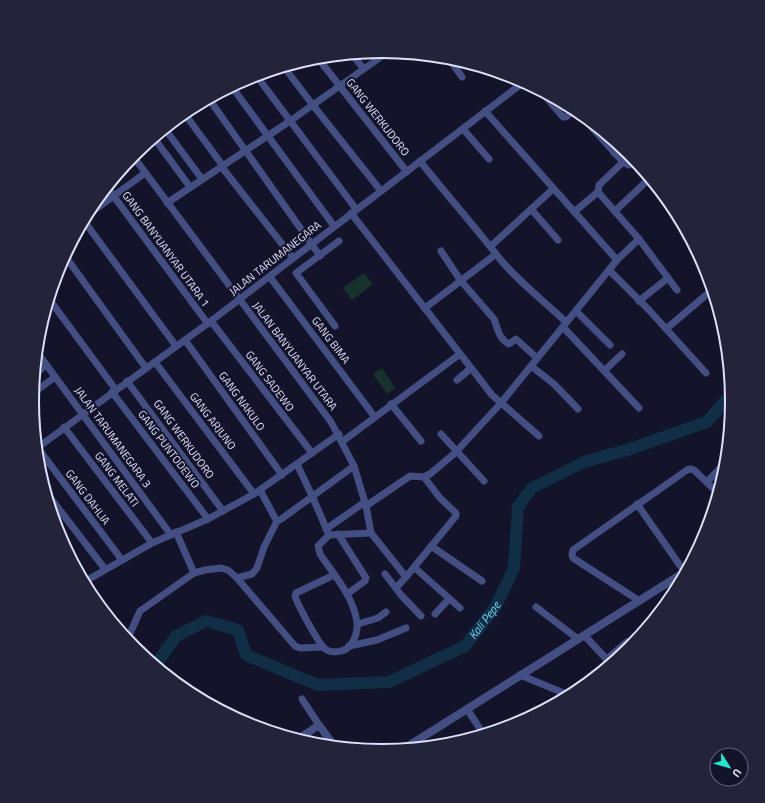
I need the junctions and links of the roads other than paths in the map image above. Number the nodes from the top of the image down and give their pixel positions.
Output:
1 (378, 58) edge
2 (356, 59) edge
3 (322, 64) edge
4 (454, 66) edge
5 (363, 68) junction
6 (288, 72) edge
7 (462, 77) dead end
8 (260, 81) edge
9 (338, 86) junction
10 (519, 86) edge
11 (235, 91) edge
12 (550, 102) edge
13 (212, 103) edge
14 (312, 104) junction
15 (485, 111) junction
16 (570, 114) edge
17 (188, 119) edge
18 (290, 121) junction
19 (463, 129) junction
20 (168, 133) edge
21 (266, 136) junction
22 (604, 139) edge
23 (157, 142) edge
24 (246, 150) junction
25 (614, 152) joint
26 (489, 159) dead end
27 (420, 161) junction
28 (137, 162) edge
29 (623, 162) junction
30 (630, 164) edge
31 (222, 166) junction
32 (145, 172) junction
33 (407, 172) junction
34 (202, 179) junction
35 (646, 182) edge
36 (190, 187) junction
37 (553, 189) junction
38 (381, 190) junction
39 (110, 192) edge
40 (598, 192) junction
41 (114, 197) junction
42 (167, 203) junction
43 (99, 208) edge
44 (531, 209) junction
45 (354, 211) junction
46 (574, 212) junction
47 (615, 212) junction
48 (88, 226) edge
49 (334, 226) junction
50 (639, 239) junction
51 (558, 240) dead end
52 (339, 241) dead end
53 (311, 244) junction
54 (491, 246) junction
55 (441, 252) dead end
56 (496, 254) junction
57 (320, 256) junction
58 (293, 258) junction
59 (617, 260) junction
60 (69, 261) edge
61 (609, 270) junction
62 (270, 277) junction
63 (668, 278) junction
64 (461, 281) junction
65 (677, 290) dead end
66 (709, 293) edge
67 (239, 300) junction
68 (640, 301) junction
69 (53, 305) edge
70 (425, 308) junction
71 (576, 311) junction
72 (209, 322) junction
73 (565, 324) junction
74 (335, 326) dead end
75 (666, 329) junction
76 (185, 340) junction
77 (610, 345) dead end
78 (176, 346) junction
79 (460, 354) junction
80 (622, 354) dead end
81 (537, 358) junction
82 (42, 359) edge
83 (155, 362) junction
84 (46, 365) junction
85 (531, 366) junction
86 (146, 368) junction
87 (471, 368) junction
88 (41, 369) edge
89 (606, 370) junction
90 (706, 373) dead end
91 (55, 377) junction
92 (457, 380) dead end
93 (128, 381) junction
94 (40, 389) edge
95 (114, 391) junction
96 (501, 403) junction
97 (391, 404) junction
98 (639, 408) dead end
99 (578, 409) dead end
100 (82, 414) junction
101 (374, 416) junction
102 (64, 427) junction
103 (441, 434) dead end
104 (539, 436) dead end
105 (341, 438) junction
106 (420, 441) dead end
107 (42, 444) edge
108 (456, 452) junction
109 (312, 453) junction
110 (44, 457) edge
111 (297, 464) junction
112 (354, 466) junction
113 (719, 470) edge
114 (282, 474) junction
115 (424, 477) junction
116 (484, 481) dead end
117 (707, 482) junction
118 (714, 489) edge
119 (257, 492) junction
120 (313, 498) junction
121 (55, 504) edge
122 (365, 504) junction
123 (637, 504) junction
124 (223, 511) junction
125 (208, 519) junction
126 (277, 521) junction
127 (327, 532) junction
128 (371, 533) junction
129 (173, 534) junction
130 (338, 534) junction
131 (152, 543) junction
132 (431, 546) junction
133 (122, 560) junction
134 (415, 568) junction
135 (683, 568) edge
136 (105, 569) junction
137 (194, 573) junction
138 (385, 574) dead end
139 (334, 576) junction
140 (406, 577) junction
141 (678, 577) edge
142 (89, 579) edge
143 (482, 581) dead end
144 (241, 582) junction
145 (396, 588) junction
146 (347, 594) junction
147 (449, 599) junction
148 (638, 600) junction
149 (536, 607) dead end
150 (460, 608) dead end
151 (386, 612) dead end
152 (435, 614) dead end
153 (421, 616) dead end
154 (358, 624) junction
155 (406, 628) dead end
156 (130, 634) edge
157 (581, 637) junction
158 (349, 646) junction
159 (323, 647) junction
160 (608, 661) edge
161 (520, 675) junction
162 (564, 693) edge
163 (302, 699) dead end
164 (467, 709) junction
165 (319, 725) junction
166 (481, 730) edge
167 (304, 735) edge
168 (330, 741) edge
169 (413, 743) edge

1 - 5 street
2 - 5 street
3 - 9 street, GANG WERKUDORO
4 - 7 street
5 - 9 street
6 - 14 street
8 - 18 street
9 - 14 street
9 - 33 street, GANG WERKUDORO
10 - 15 street, JALAN TARUMANEGARA
11 - 21 street
12 - 16 street
13 - 24 street
14 - 18 street
14 - 38 street
15 - 19 street, JALAN TARUMANEGARA
15 - 37 street
17 - 31 street
18 - 21 street
18 - 45 street
19 - 26 street
19 - 27 street, JALAN TARUMANEGARA
20 - 34 street
21 - 24 street
21 - 49 street
22 - 25 street
23 - 36 street
24 - 31 street
24 - 53 street
25 - 29 street
27 - 33 street, JALAN TARUMANEGARA
27 - 54 street
28 - 32 street, JALAN BANYUANYAR UTARA
29 - 30 street
29 - 40 street
31 - 34 street
31 - 58 street
32 - 41 street
32 - 42 street, JALAN BANYUANYAR UTARA
33 - 38 street, JALAN TARUMANEGARA
34 - 36 street
35 - 47 street
36 - 42 street
37 - 44 street
37 - 46 street
38 - 45 street, JALAN TARUMANEGARA
39 - 41 street, GANG BANYUANYAR UTARA 1
40 - 46 street
40 - 47 street
41 - 43 street
41 - 72 street, GANG BANYUANYAR UTARA 1
42 - 67 street, JALAN BANYUANYAR UTARA
44 - 51 street
44 - 54 street
45 - 49 street, JALAN TARUMANEGARA
45 - 70 street
46 - 59 street
47 - 50 street
48 - 78 street
49 - 53 street, JALAN TARUMANEGARA
50 - 59 street
50 - 63 street
52 - 57 street
53 - 57 street
53 - 58 street, JALAN TARUMANEGARA
54 - 56 street
55 - 64 street
56 - 64 street
56 - 73 street
57 - 74 street
58 - 62 street, JALAN TARUMANEGARA
59 - 61 street
60 - 86 street
61 - 68 street
61 - 71 street
62 - 67 street, JALAN TARUMANEGARA
62 - 101 street, GANG BIMA
63 - 65 street
63 - 68 street
64 - 70 street
64 - 81 street
66 - 75 street
67 - 72 street, JALAN TARUMANEGARA
67 - 105 street, JALAN BANYUANYAR UTARA
68 - 75 street
69 - 95 street, GANG PUNTODEWO
70 - 79 street
71 - 73 street
71 - 77 street
72 - 76 street, JALAN TARUMANEGARA
72 - 109 street, GANG SADEWO
73 - 81 street
73 - 89 street
75 - 90 street
76 - 78 street, JALAN TARUMANEGARA
76 - 114 street, GANG NAKULO
78 - 83 street, JALAN TARUMANEGARA
79 - 87 street
79 - 97 street
80 - 89 street
81 - 85 street
82 - 84 street, JALAN TARUMANEGARA 3
83 - 86 street, JALAN TARUMANEGARA
83 - 119 street, GANG ARJUNO
84 - 88 street
84 - 91 street, JALAN TARUMANEGARA 3
85 - 96 street
85 - 99 street
86 - 93 street, JALAN TARUMANEGARA
87 - 92 street
87 - 96 street
89 - 98 street
91 - 94 street
91 - 100 street, JALAN TARUMANEGARA 3
93 - 95 street, JALAN TARUMANEGARA
93 - 124 street, GANG WERKUDORO
95 - 100 street, JALAN TARUMANEGARA
95 - 125 street, GANG PUNTODEWO
96 - 104 street
96 - 108 street
97 - 101 street
97 - 106 street
100 - 102 street, JALAN TARUMANEGARA
100 - 129 street, JALAN TARUMANEGARA 3
101 - 105 street
102 - 107 street, JALAN TARUMANEGARA
102 - 131 street, GANG MELATI
103 - 108 street
105 - 109 street
105 - 112 street, JALAN BANYUANYAR UTARA
108 - 115 street
108 - 116 street
109 - 111 street
110 - 133 street, GANG DAHLIA
111 - 114 street
111 - 120 street
112 - 120 street
112 - 122 street, JALAN BANYUANYAR UTARA
113 - 117 street
114 - 119 street
115 - 122 street
115 - 132 street
117 - 118 street
117 - 123 street
119 - 124 street
119 - 126 street, GANG ARJUNO
120 - 126 street
120 - 127 street
121 - 136 street
122 - 127 street
122 - 128 street, JALAN BANYUANYAR UTARA
123 - 135 street
123 - 148 street
124 - 125 street
125 - 129 street
126 - 144 street
127 - 130 street
127 - 139 street
128 - 130 street
128 - 140 street
129 - 131 street
129 - 137 street, JALAN TARUMANEGARA 3
130 - 146 street
131 - 133 street
132 - 134 street
132 - 143 street
133 - 136 street
134 - 140 street
134 - 147 street
136 - 142 street
137 - 144 street
137 - 156 street
138 - 145 street
139 - 146 street
139 - 159 street
140 - 145 street
141 - 148 street
144 - 159 street
145 - 153 street
146 - 154 street
147 - 150 street
147 - 152 street
148 - 157 street
149 - 157 street
151 - 154 street
154 - 158 street
155 - 158 street
157 - 160 street
157 - 161 street
158 - 159 street
161 - 162 street
161 - 164 street
163 - 165 street
164 - 166 street
164 - 169 street
165 - 167 street
165 - 168 street

